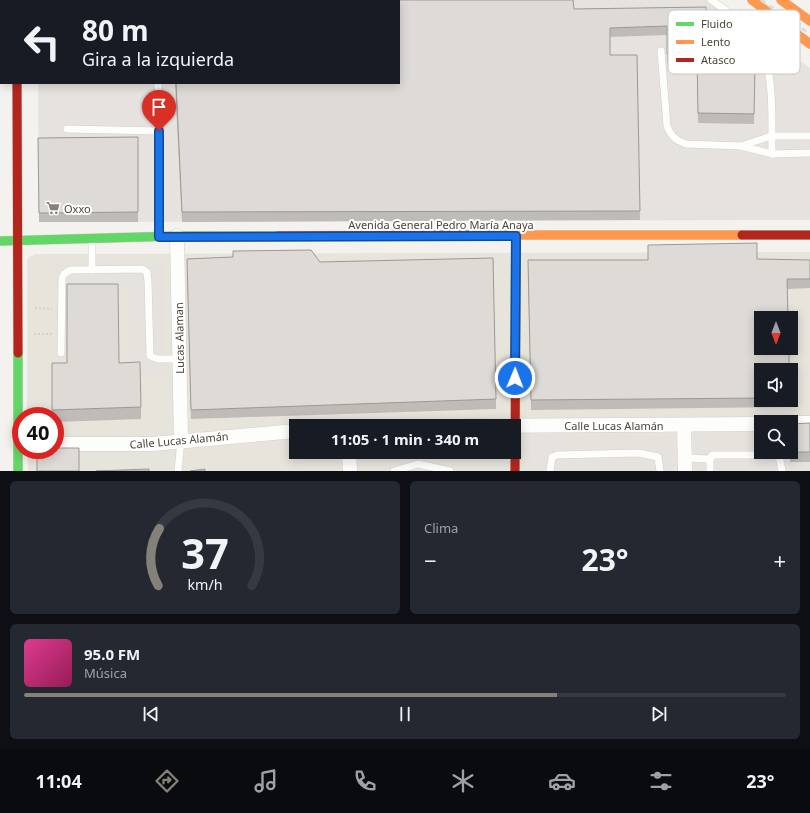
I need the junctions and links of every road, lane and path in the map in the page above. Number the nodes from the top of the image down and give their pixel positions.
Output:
1 (712, 0) edge
2 (752, 0) edge
3 (781, 0) edge
4 (725, 10) edge
5 (765, 10) edge
6 (795, 10) edge
7 (800, 14) edge
8 (810, 21) edge
9 (800, 36) edge
10 (810, 44) edge
11 (661, 51) dead end
12 (768, 74) edge
13 (17, 84) edge
14 (158, 84) edge
15 (67, 129) dead end
16 (159, 131) junction
17 (771, 136) junction
18 (810, 136) edge
19 (741, 146) junction
20 (810, 153) edge
21 (772, 154) junction
22 (810, 235) edge
23 (177, 236) junction
24 (516, 236) junction
25 (159, 237) junction
26 (92, 238) junction
27 (18, 240) junction
28 (0, 241) edge
29 (92, 270) junction
30 (18, 308) junction
31 (62, 309) junction
32 (18, 334) junction
33 (61, 334) junction
34 (61, 353) dead end
35 (180, 360) junction
36 (514, 419) edge
37 (798, 423) edge
38 (810, 423) edge
39 (754, 424) edge
40 (521, 425) edge
41 (684, 425) junction
42 (289, 432) edge
43 (181, 440) junction
44 (64, 444) edge
45 (349, 459) edge
46 (515, 459) edge
47 (710, 459) junction
48 (685, 465) edge
49 (18, 471) edge
50 (178, 471) edge
51 (350, 471) edge
52 (394, 471) edge
53 (450, 471) edge
54 (515, 471) edge
55 (550, 471) edge
56 (660, 471) edge
57 (710, 471) edge
58 (782, 471) edge

1 - 4 lane
2 - 5 main road
3 - 6 main road
7 - 8 main road
9 - 10 main road
11 - 19 lane
12 - 17 lane
13 - 27 main road
14 - 16 lane
15 - 16 lane
16 - 25 lane
17 - 18 lane
17 - 19 lane
17 - 21 lane
19 - 21 lane
20 - 21 lane
22 - 24 main road, Avenida General Pedro María Anaya
23 - 24 main road, Avenida General Pedro María Anaya
23 - 25 main road, Avenida General Pedro María Anaya
23 - 35 street, Lucas Alaman
24 - 36 main road
25 - 26 main road, Avenida General Pedro María Anaya
26 - 27 main road, Avenida General Pedro María Anaya
26 - 29 lane
27 - 28 main road, Avenida General Pedro María Anaya
27 - 30 main road
29 - 31 lane
29 - 35 lane
30 - 31 path
30 - 32 main road
31 - 33 lane
32 - 33 path
32 - 49 main road
33 - 34 lane
35 - 43 street, Lucas Alaman
37 - 38 street
39 - 41 street, Calle Lucas Alamán
40 - 41 street, Calle Lucas Alamán
41 - 48 street
42 - 43 street, Calle Lucas Alamán
43 - 44 street, Calle Lucas Alamán
43 - 50 lane
45 - 51 street
46 - 54 main road
47 - 48 lane
47 - 57 lane
47 - 58 lane
52 - 53 lane
55 - 56 lane

